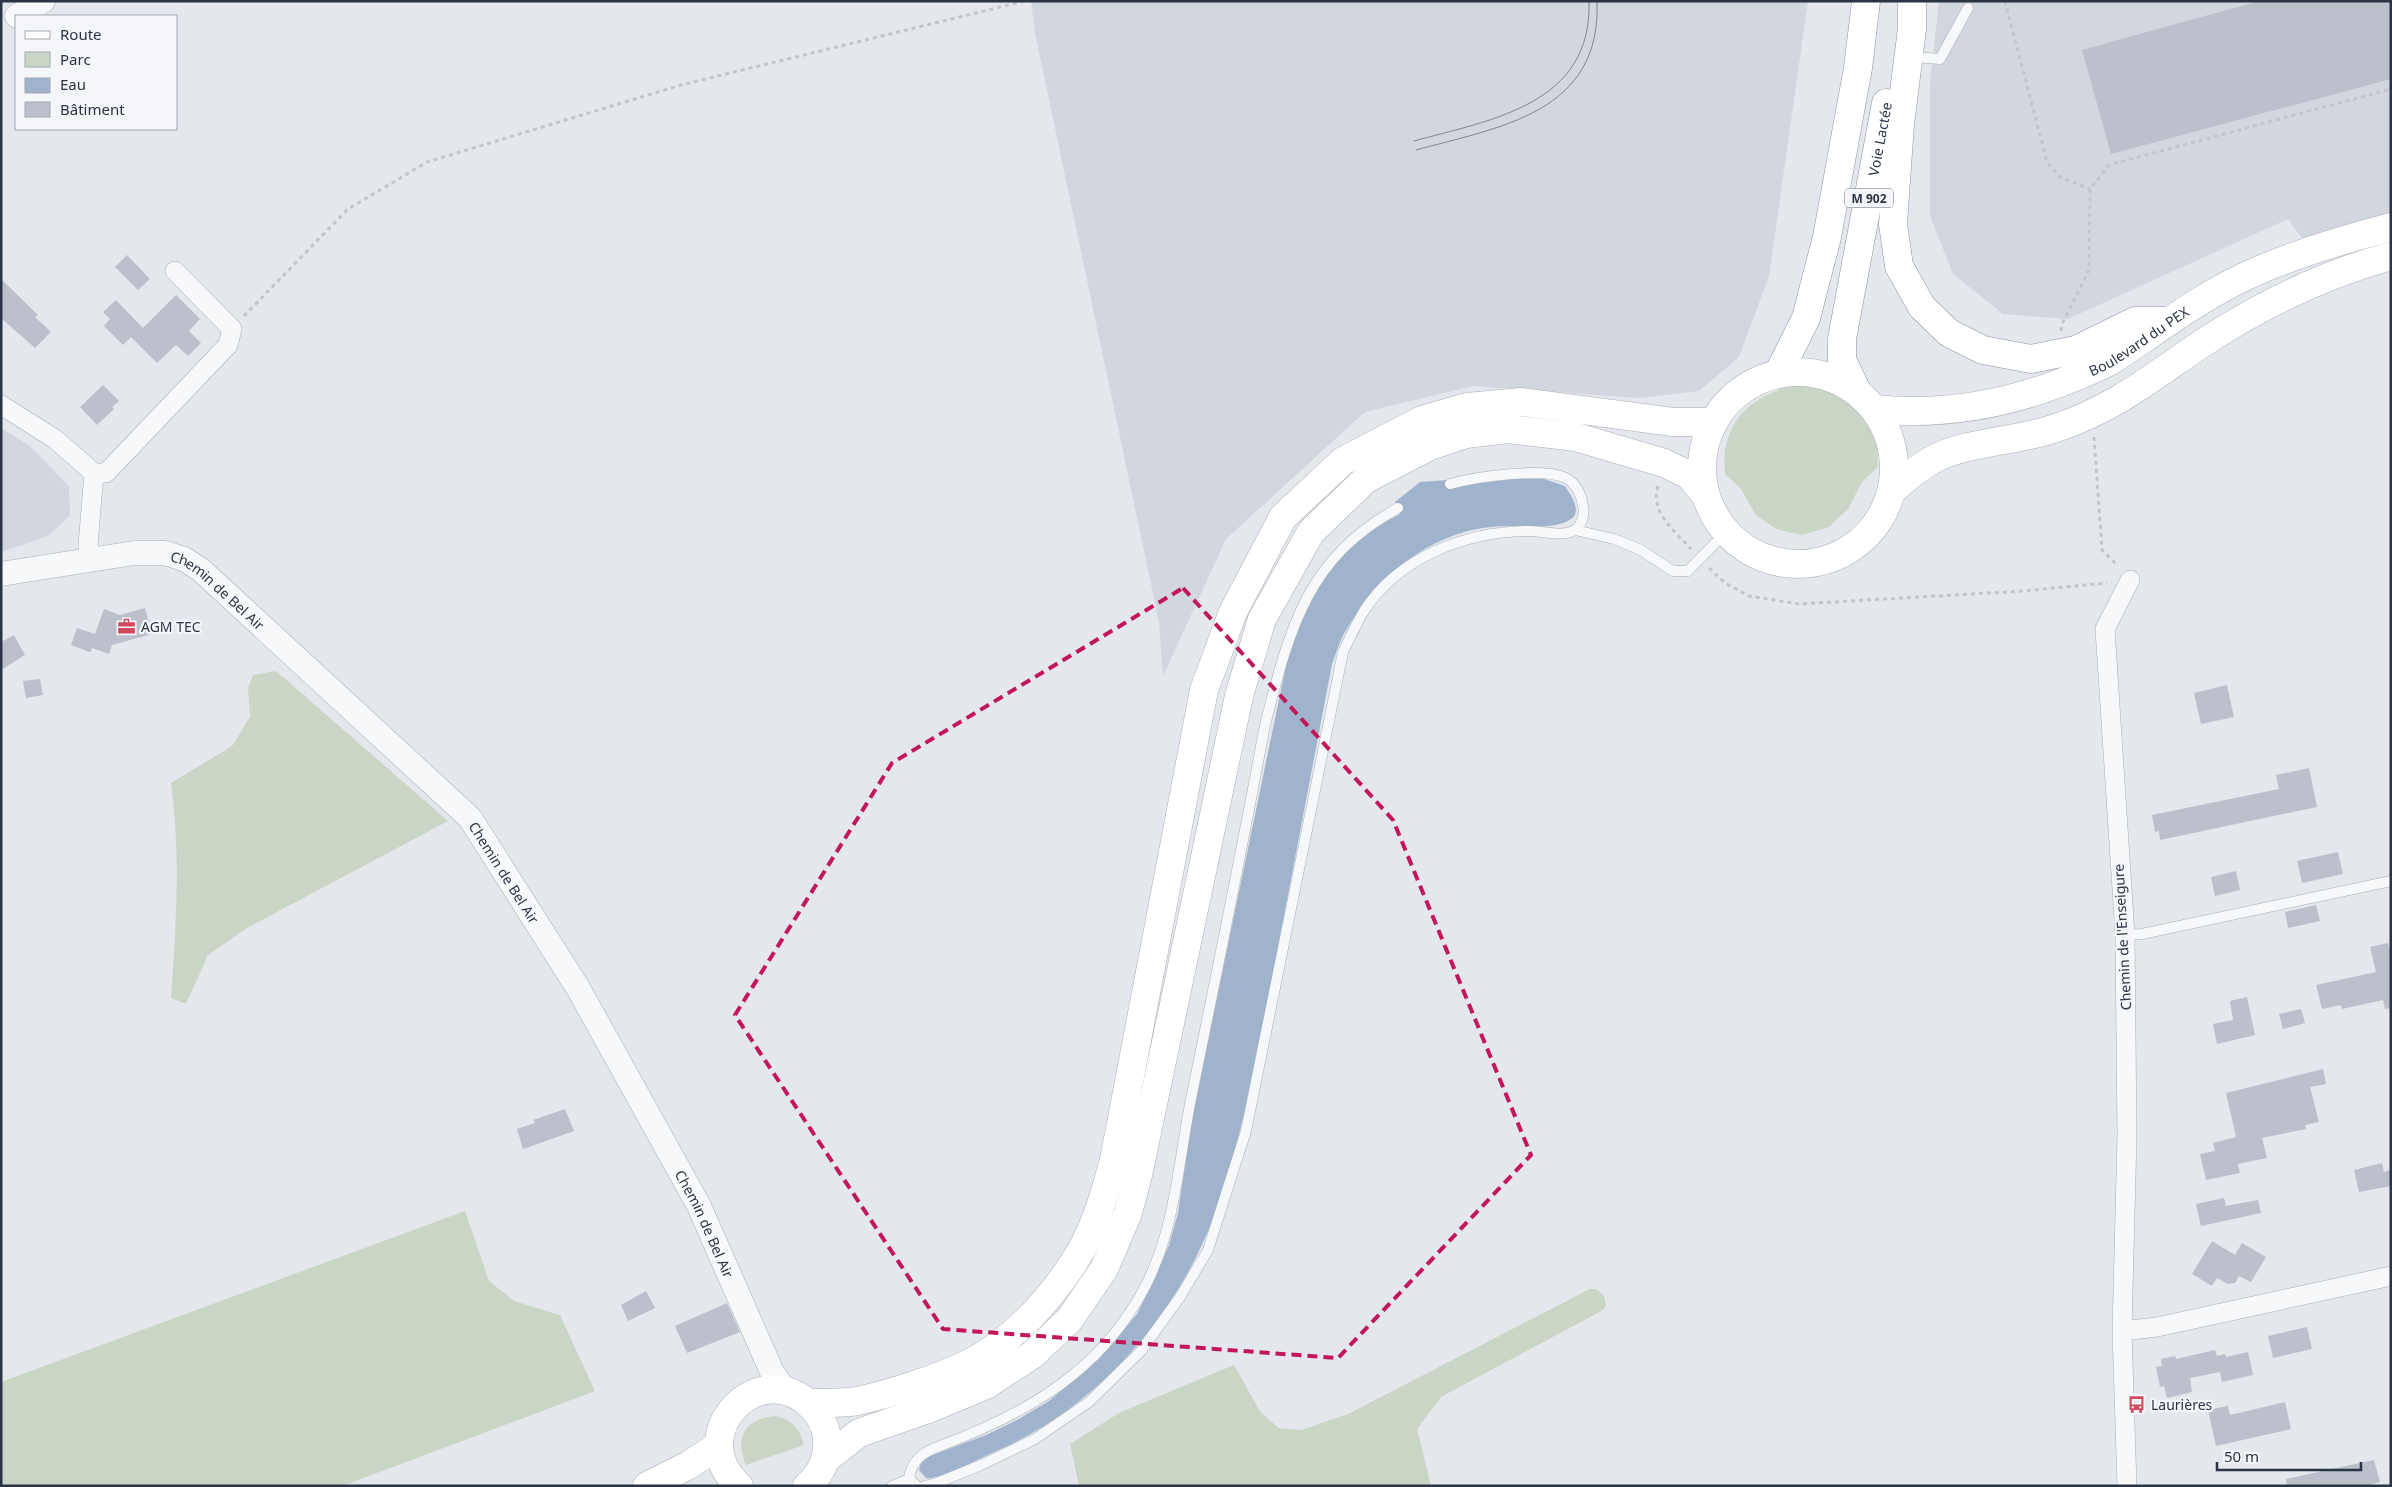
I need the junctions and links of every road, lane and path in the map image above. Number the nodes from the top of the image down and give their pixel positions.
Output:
1 (43, 1) edge
2 (1025, 1) edge
3 (1866, 1) edge
4 (1902, 1) edge
5 (1912, 1) edge
6 (2005, 1) edge
7 (1968, 8) dead end
8 (20, 15) edge
9 (15, 18) edge
10 (1, 26) edge
11 (1906, 76) junction
12 (2391, 89) edge
13 (2090, 189) junction
14 (2391, 227) edge
15 (2391, 256) edge
16 (175, 271) dead end
17 (2170, 321) junction
18 (232, 330) junction
19 (2059, 339) dead end
20 (1778, 374) junction
21 (1866, 400) junction
22 (1, 405) edge
23 (1713, 422) junction
24 (2094, 433) dead end
25 (94, 473) junction
26 (1659, 482) dead end
27 (1450, 484) dead end
28 (1893, 490) junction
29 (1706, 496) junction
30 (1398, 508) dead end
31 (1575, 530) junction
32 (1726, 532) junction
33 (91, 559) junction
34 (1700, 561) junction
35 (1, 574) edge
36 (2130, 580) junction
37 (2391, 881) edge
38 (2125, 935) junction
39 (2391, 1276) edge
40 (2122, 1331) junction
41 (762, 1351) junction
42 (750, 1395) junction
43 (797, 1397) junction
44 (719, 1446) junction
45 (817, 1478) edge
46 (913, 1483) edge
47 (647, 1486) edge
48 (739, 1486) edge
49 (892, 1486) edge
50 (924, 1486) edge
51 (2127, 1486) edge

1 - 8 street
2 - 18 path
3 - 20 main road, M 902
4 - 21 main road, Voie Lactée / M 902
5 - 11 main road
6 - 13 path
7 - 11 lane
9 - 10 street
11 - 17 main road
12 - 13 path
13 - 19 path
14 - 17 main road, Boulevard du PEX
15 - 28 main road
16 - 18 street
17 - 21 main road, Boulevard du PEX
18 - 25 street
20 - 21 main road
20 - 23 main road
21 - 28 main road, Voie Lactée
22 - 25 street
23 - 29 main road
23 - 43 main road
24 - 36 path
25 - 33 street
26 - 34 path
27 - 31 lane
28 - 32 main road
29 - 32 main road
29 - 45 main road
30 - 46 lane
31 - 34 lane
31 - 50 lane
32 - 34 lane
33 - 35 street, Chemin de Bel Air
33 - 41 street, Chemin de Bel Air
34 - 36 path
36 - 38 street, Chemin de l'Enseigure
37 - 38 lane
38 - 40 street, Chemin de l'Enseigure
39 - 40 street
40 - 51 street, Chemin de l'Enseigure
41 - 42 street
41 - 43 street, Chemin de Bel Air
42 - 43 main road
42 - 44 main road
43 - 45 main road
44 - 47 main road
44 - 48 main road
46 - 49 lane

